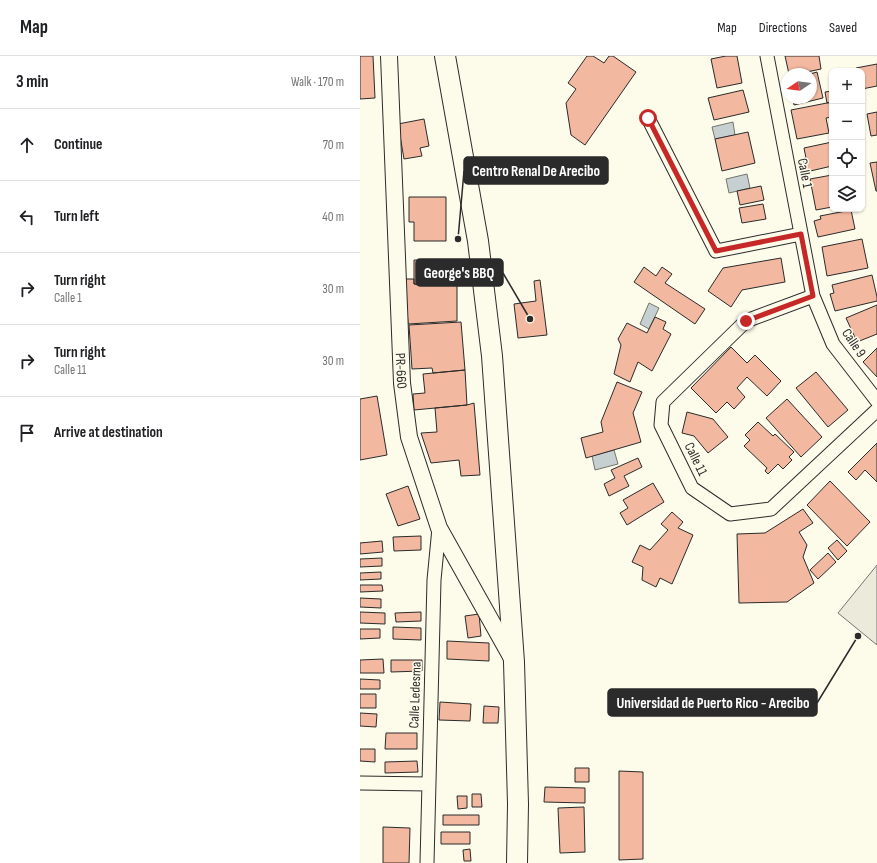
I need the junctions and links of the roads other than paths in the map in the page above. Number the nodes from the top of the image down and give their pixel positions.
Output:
1 (389, 56) edge
2 (445, 56) edge
3 (766, 56) edge
4 (648, 118) dead end
5 (801, 234) junction
6 (813, 296) junction
7 (877, 401) edge
8 (877, 410) edge
9 (439, 528) junction
10 (514, 662) junction
11 (360, 783) edge
12 (428, 784) junction
13 (427, 863) edge
14 (517, 863) edge

1 - 9 street, PR-660 / PR-660
2 - 10 main road
3 - 5 street, Calle 1
4 - 5 street
5 - 6 street, Calle 1
6 - 7 street, Calle 9
6 - 8 street, Calle 11
9 - 10 street, PR-660 / PR-660
9 - 12 street, Calle Ledesma
10 - 14 main road
11 - 12 street
12 - 13 street, Calle Ledesma

